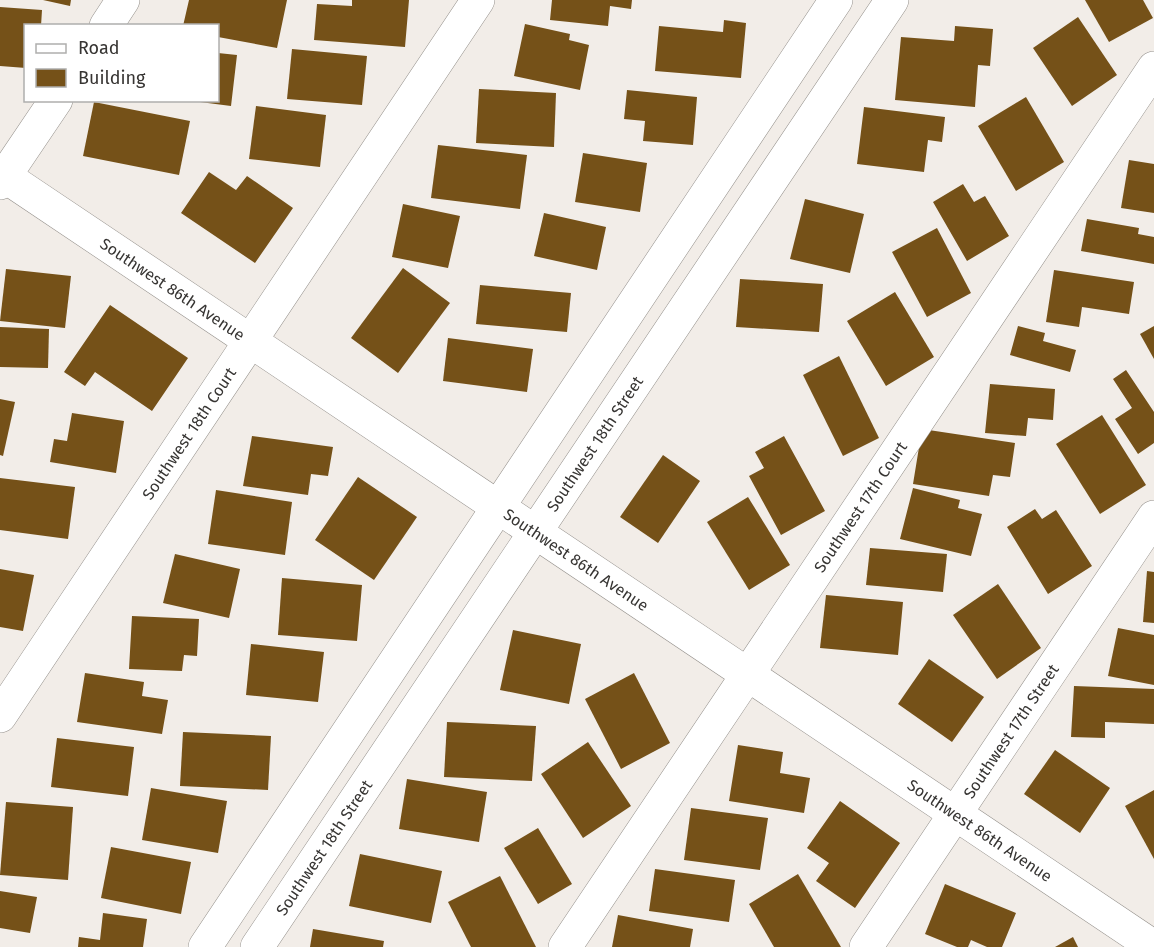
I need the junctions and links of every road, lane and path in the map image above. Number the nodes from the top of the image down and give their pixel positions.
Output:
1 (123, 0) edge
2 (478, 0) edge
3 (836, 0) edge
4 (892, 0) edge
5 (107, 24) edge
6 (1154, 68) edge
7 (55, 102) edge
8 (2, 178) edge
9 (252, 341) junction
10 (499, 506) junction
11 (1154, 517) edge
12 (537, 531) junction
13 (746, 674) junction
14 (0, 716) edge
15 (955, 816) junction
16 (205, 947) edge
17 (257, 947) edge
18 (565, 947) edge
19 (866, 947) edge
20 (1154, 947) edge

1 - 5 street
2 - 9 street, Southwest 18th Court
3 - 10 street
4 - 12 street, Southwest 18th Street
6 - 13 street, Southwest 17th Court
7 - 8 street
8 - 9 street, Southwest 86th Avenue
9 - 10 street, Southwest 86th Avenue
9 - 14 street, Southwest 18th Court
10 - 12 street, Southwest 86th Avenue
10 - 16 street
11 - 15 street, Southwest 17th Street
12 - 13 street, Southwest 86th Avenue
12 - 17 street, Southwest 18th Street
13 - 15 street, Southwest 86th Avenue
13 - 18 street, Southwest 17th Court
15 - 19 street, Southwest 17th Street
15 - 20 street, Southwest 86th Avenue

